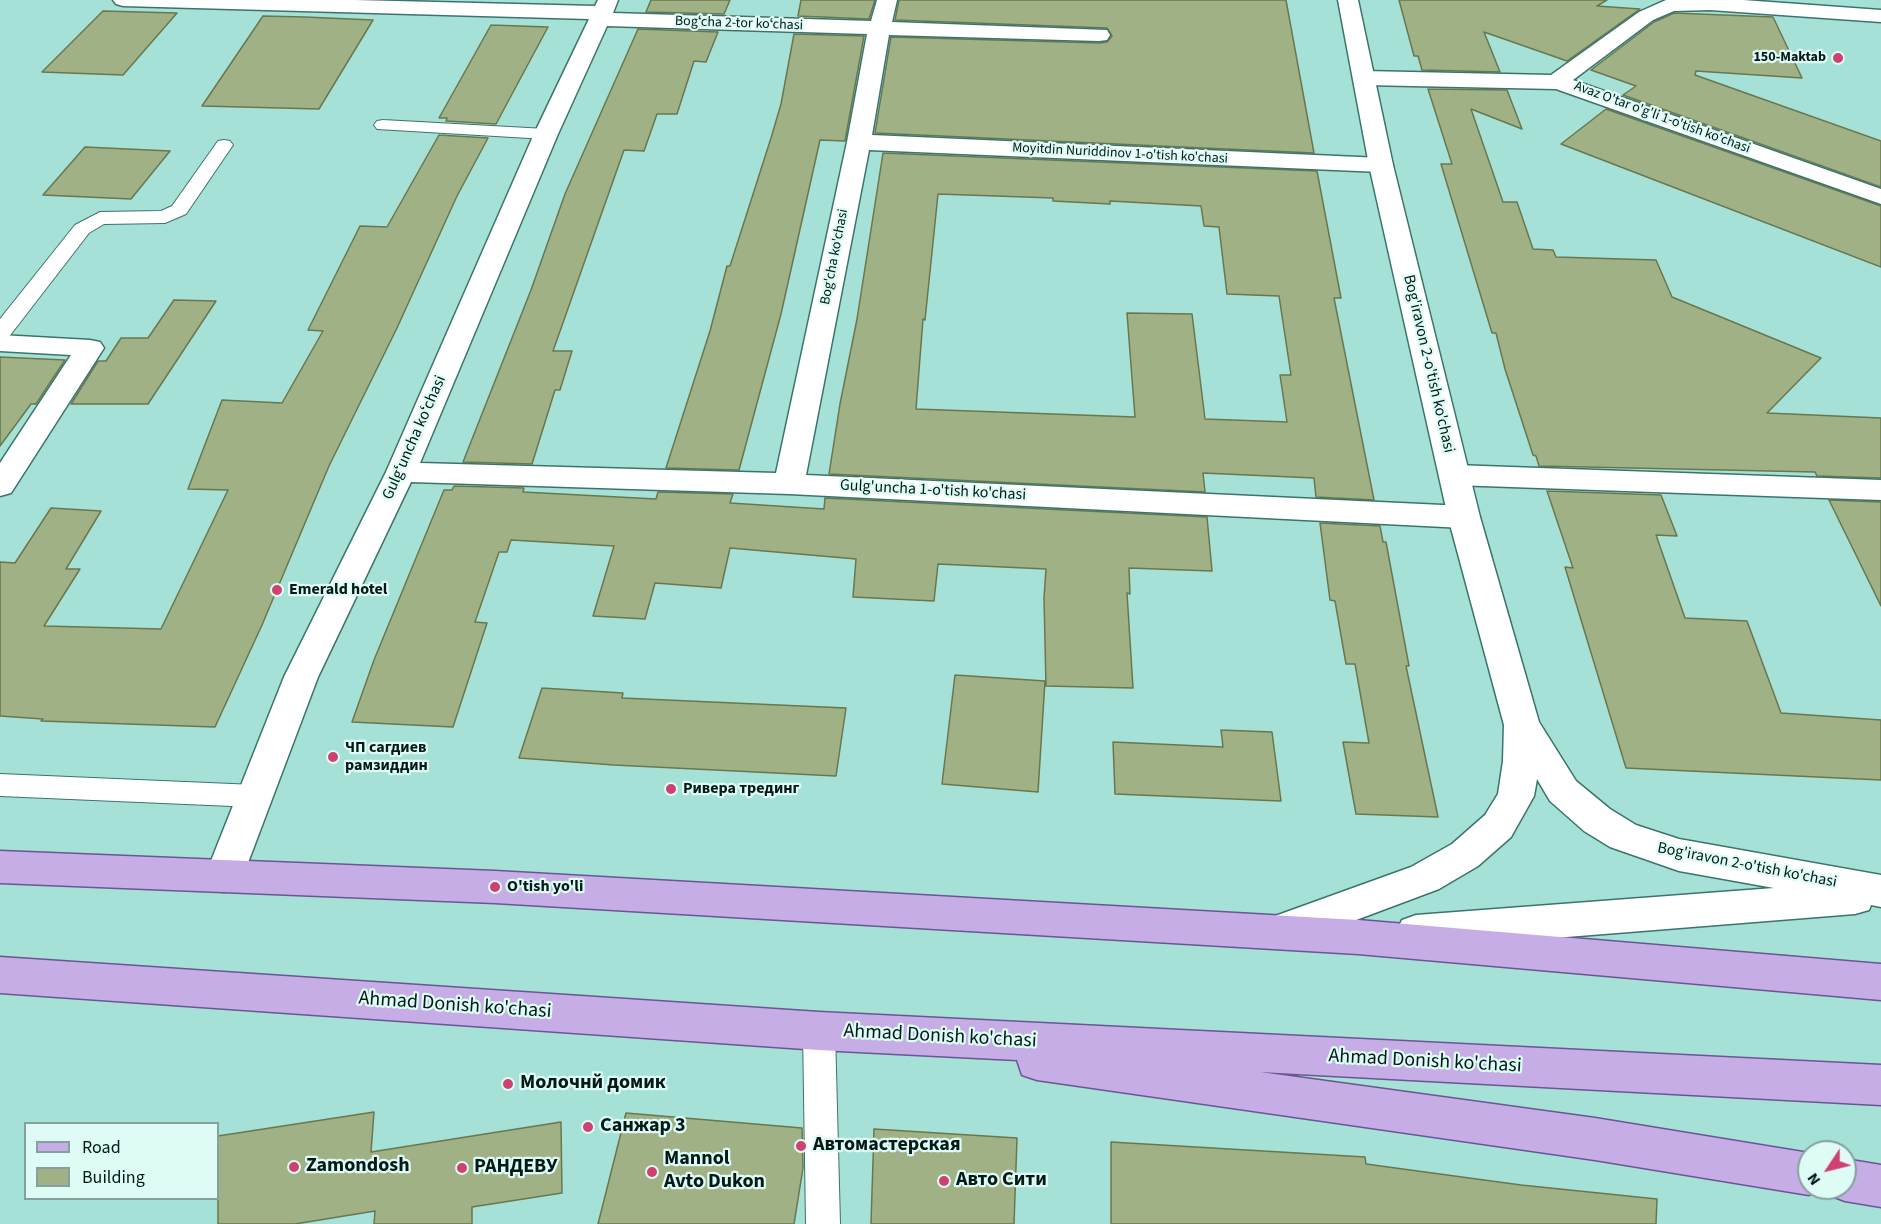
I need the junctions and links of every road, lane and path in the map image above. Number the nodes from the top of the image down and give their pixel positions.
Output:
1 (123, 0) edge
2 (887, 0) edge
3 (1348, 0) edge
4 (228, 1) edge
5 (603, 11) edge
6 (1881, 16) edge
7 (879, 29) junction
8 (1099, 35) dead end
9 (1364, 78) junction
10 (1556, 82) junction
11 (383, 125) dead end
12 (546, 134) junction
13 (859, 142) junction
14 (224, 145) dead end
15 (1381, 165) junction
16 (1881, 197) edge
17 (0, 333) edge
18 (0, 343) edge
19 (401, 472) junction
20 (1454, 475) junction
21 (789, 484) junction
22 (0, 486) edge
23 (1881, 490) edge
24 (1464, 517) junction
25 (1522, 725) junction
26 (0, 785) edge
27 (255, 796) junction
28 (0, 867) edge
29 (224, 876) junction
30 (1881, 891) edge
31 (1881, 896) edge
32 (1278, 932) junction
33 (1358, 937) junction
34 (0, 975) edge
35 (1881, 982) edge
36 (819, 1031) junction
37 (1881, 1085) edge
38 (1797, 1172) edge
39 (1857, 1182) edge
40 (1881, 1186) edge
41 (823, 1224) edge

1 - 4 street, Bogʻcha 2-tor koʻchasi
2 - 7 street, Bog'cha ko'chasi
3 - 9 street, Bog'iravon 2-o'tish ko'chasi
4 - 5 street, Bogʻcha 2-tor koʻchasi
5 - 7 street, Bogʻcha 2-tor koʻchasi
5 - 12 street, Gulgʻuncha koʻchasi
6 - 10 street
7 - 8 street
7 - 13 street, Bog'cha ko'chasi
9 - 10 street, Avaz O'tar o'g'li 1-o'tish ko'chasi
9 - 15 street, Bog'iravon 2-o'tish ko'chasi
10 - 16 street, Avaz O'tar o'g'li 1-o'tish ko'chasi
11 - 12 lane
12 - 19 street, Gulgʻuncha koʻchasi
13 - 15 street, Moyitdin Nuriddinov 1-o'tish ko'chasi
13 - 21 street, Bog'cha ko'chasi
14 - 17 lane
15 - 20 street, Bog'iravon 2-o'tish ko'chasi
18 - 22 street
19 - 21 street, Gulg'uncha 1-o'tish ko'chasi
19 - 27 street, Gulgʻuncha koʻchasi
20 - 23 street
20 - 24 street, Bog'iravon 2-o'tish ko'chasi
21 - 24 street, Gulg'uncha 1-o'tish ko'chasi
24 - 25 street, Bog'iravon 2-o'tish ko'chasi
25 - 30 street, Bog'iravon 2-o'tish ko'chasi
25 - 32 street, Bog'iravon 2-o'tish ko'chasi
26 - 27 lane
27 - 29 street, Gulgʻuncha koʻchasi
28 - 29 main road
29 - 32 main road
31 - 33 street
32 - 33 main road
33 - 35 main road
34 - 36 main road, Ahmad Donish ko'chasi
36 - 37 main road, Ahmad Donish ko'chasi
36 - 38 main road
36 - 41 lane
39 - 40 main road

